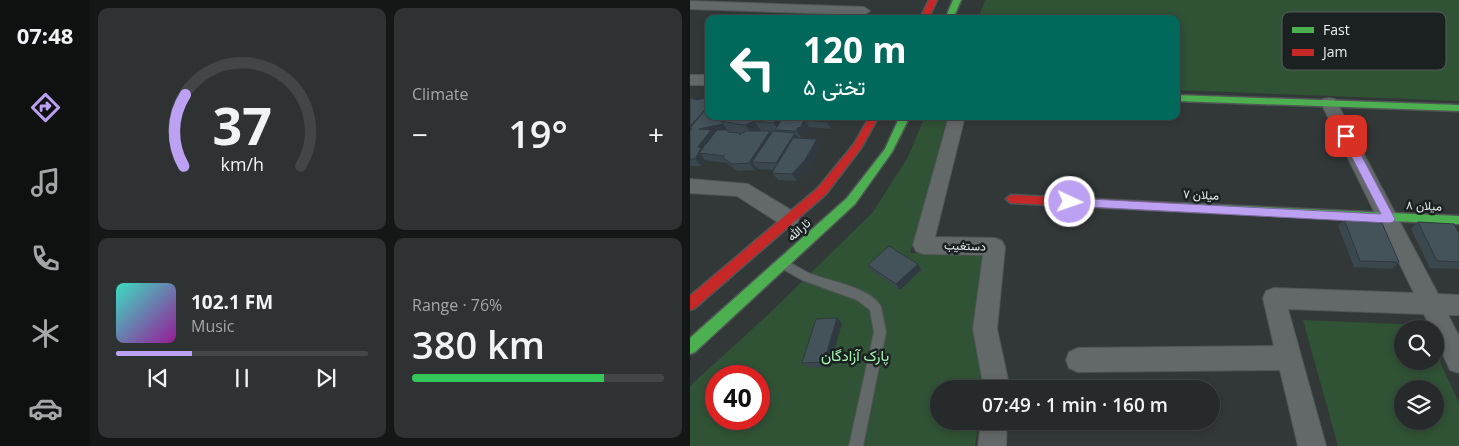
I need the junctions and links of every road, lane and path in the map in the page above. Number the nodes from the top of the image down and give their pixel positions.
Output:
1 (933, 0) edge
2 (957, 0) edge
3 (690, 5) edge
4 (864, 11) dead end
5 (926, 15) edge
6 (951, 15) edge
7 (690, 80) edge
8 (705, 80) edge
9 (1180, 98) edge
10 (1329, 103) junction
11 (1459, 108) edge
12 (873, 120) edge
13 (903, 120) edge
14 (957, 120) edge
15 (690, 186) edge
16 (1011, 199) dead end
17 (789, 219) junction
18 (1389, 219) junction
19 (1459, 220) edge
20 (783, 264) junction
21 (690, 304) edge
22 (1431, 304) junction
23 (1459, 305) edge
24 (690, 347) edge
25 (1289, 358) junction
26 (1078, 360) dead end
27 (1459, 361) edge
28 (995, 380) edge
29 (993, 430) edge
30 (856, 446) edge
31 (992, 446) edge
32 (1312, 446) edge

1 - 5 main road
2 - 6 main road
3 - 4 street
7 - 8 street
9 - 10 main road
10 - 11 main road
10 - 18 street
12 - 17 main road, ثارالله
13 - 20 main road, ثارالله
14 - 28 street, دستغیب
15 - 17 street
16 - 18 main road, میلان ۷
17 - 21 main road, ثارالله
18 - 19 main road, میلان ۸
18 - 22 street
20 - 24 main road, ثارالله
20 - 30 lane
22 - 23 street
22 - 25 street
22 - 27 street
25 - 26 street
25 - 32 street
29 - 31 street

